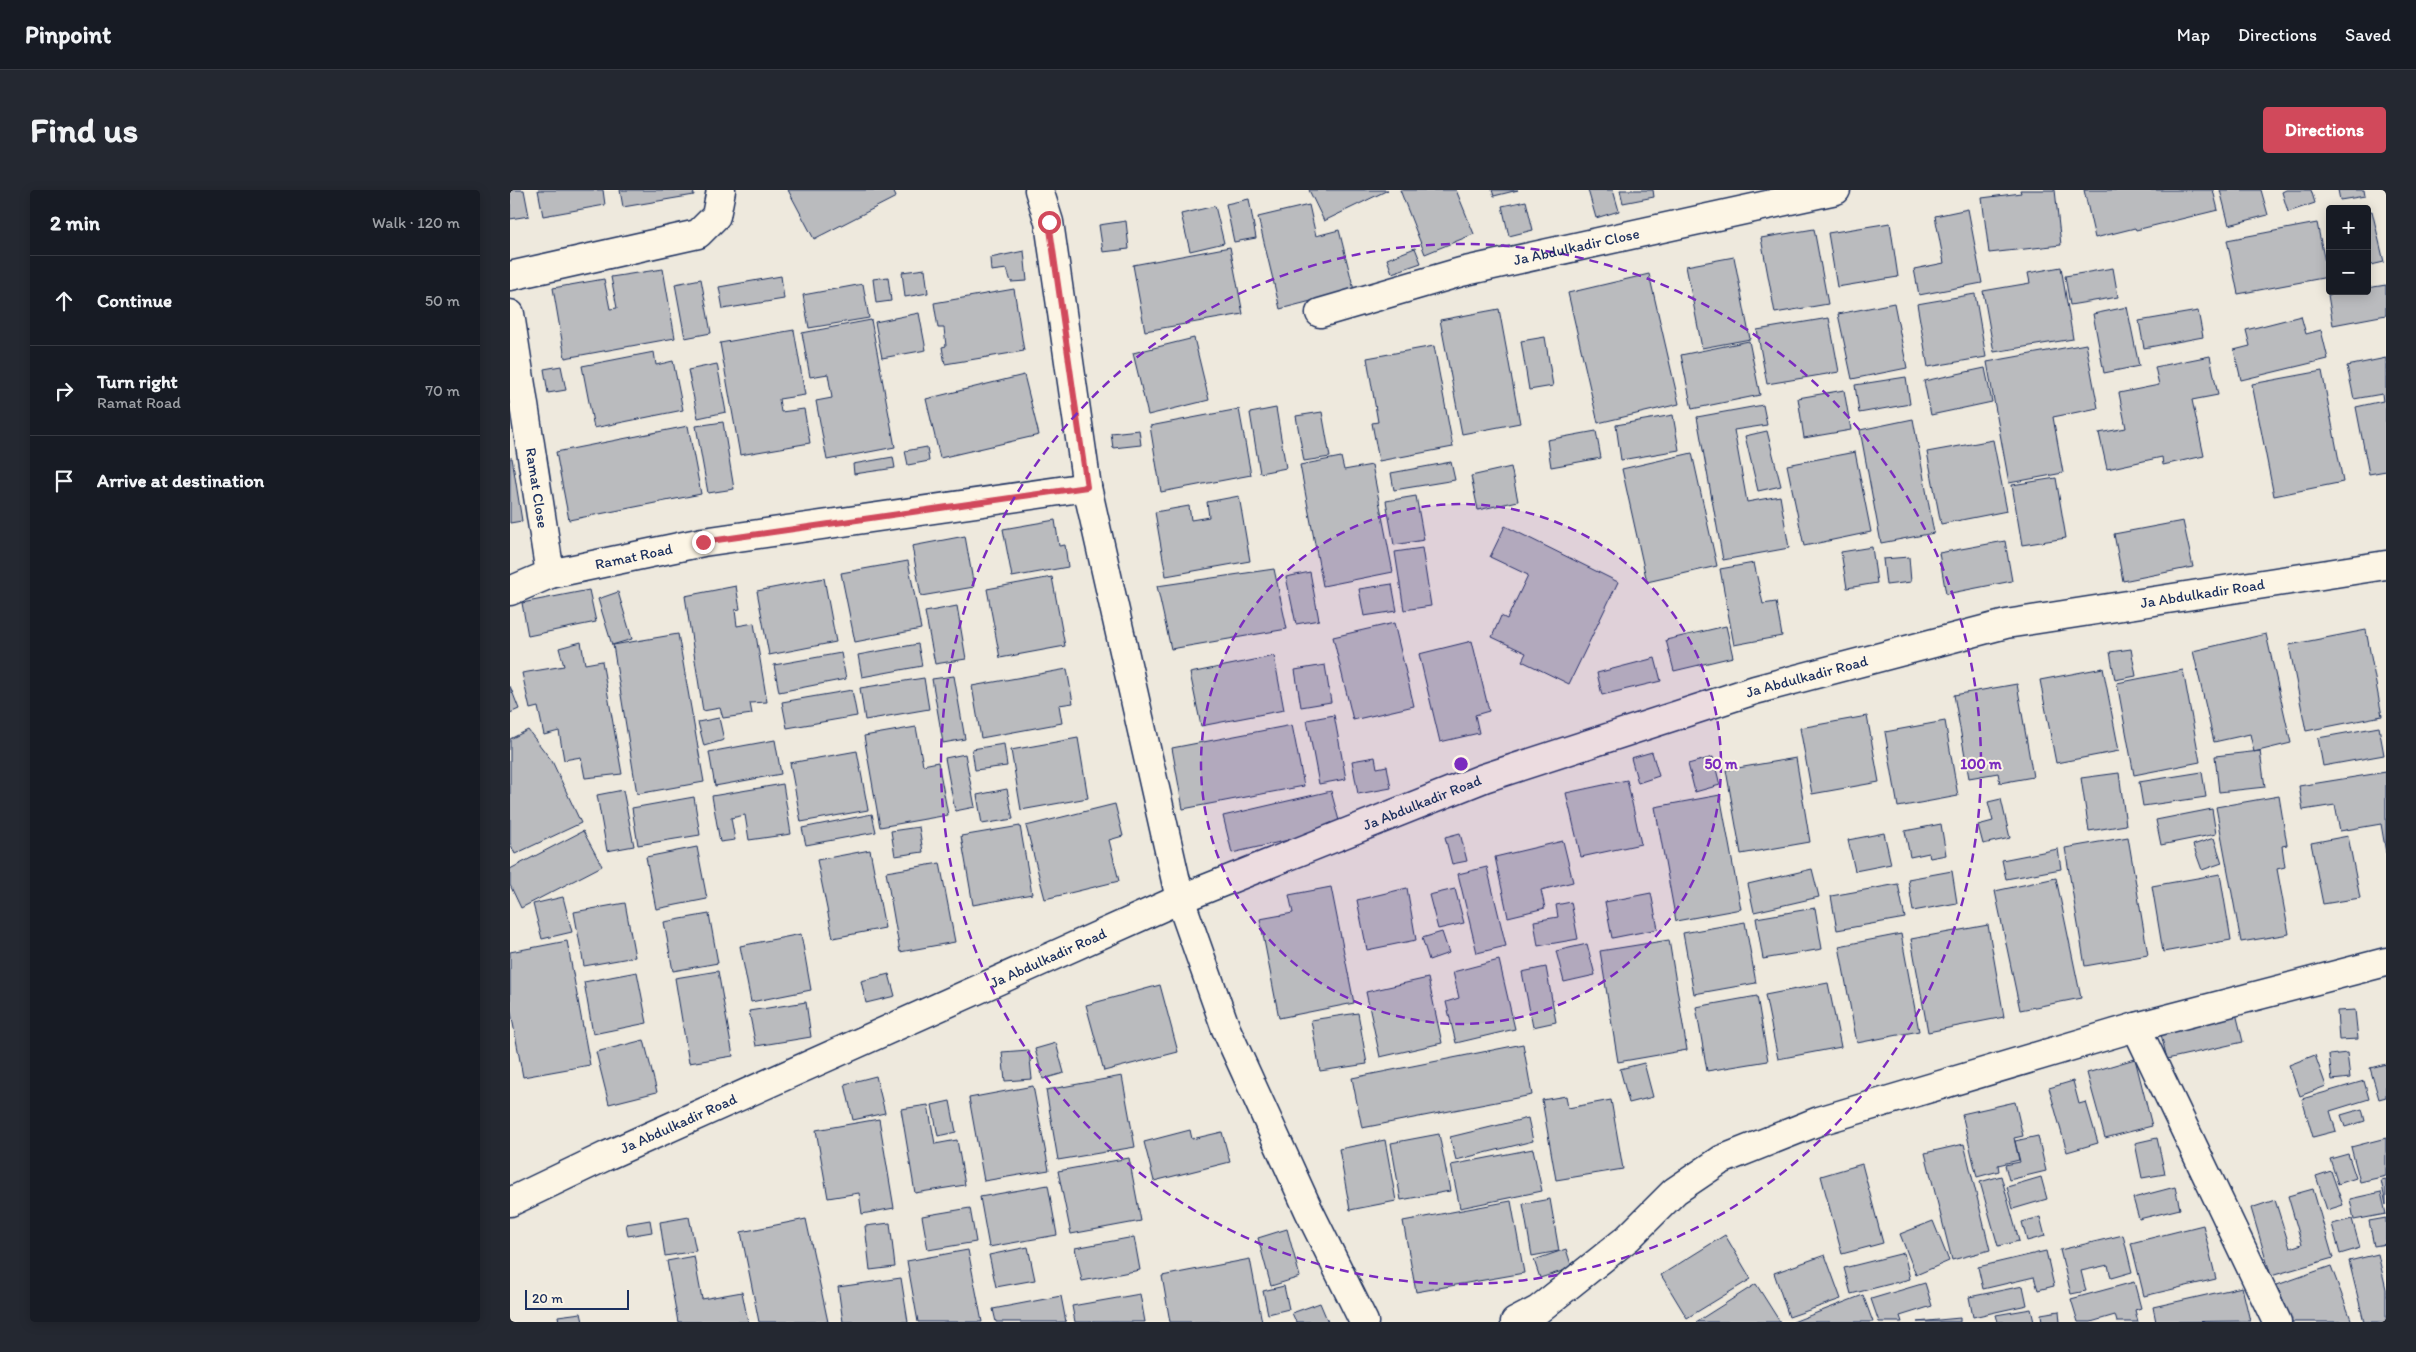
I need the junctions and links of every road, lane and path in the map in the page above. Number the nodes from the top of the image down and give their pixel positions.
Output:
1 (721, 190) edge
2 (1039, 190) edge
3 (1836, 190) edge
4 (510, 276) edge
5 (1320, 313) dead end
6 (510, 314) edge
7 (1087, 487) junction
8 (2386, 565) edge
9 (550, 574) junction
10 (510, 591) edge
11 (1180, 899) junction
12 (2386, 962) edge
13 (2136, 1027) junction
14 (510, 1202) edge
15 (1364, 1322) edge
16 (1515, 1322) edge
17 (2277, 1322) edge

1 - 4 street
2 - 7 street
3 - 5 street, Ja Abdulkadir Close
6 - 9 street, Ramat Close
7 - 9 street, Ramat Road
7 - 11 street
8 - 11 street, Ja Abdulkadir Road
9 - 10 street, Ramat Road
11 - 14 street, Ja Abdulkadir Road
11 - 15 street
12 - 13 street
13 - 16 street
13 - 17 street

